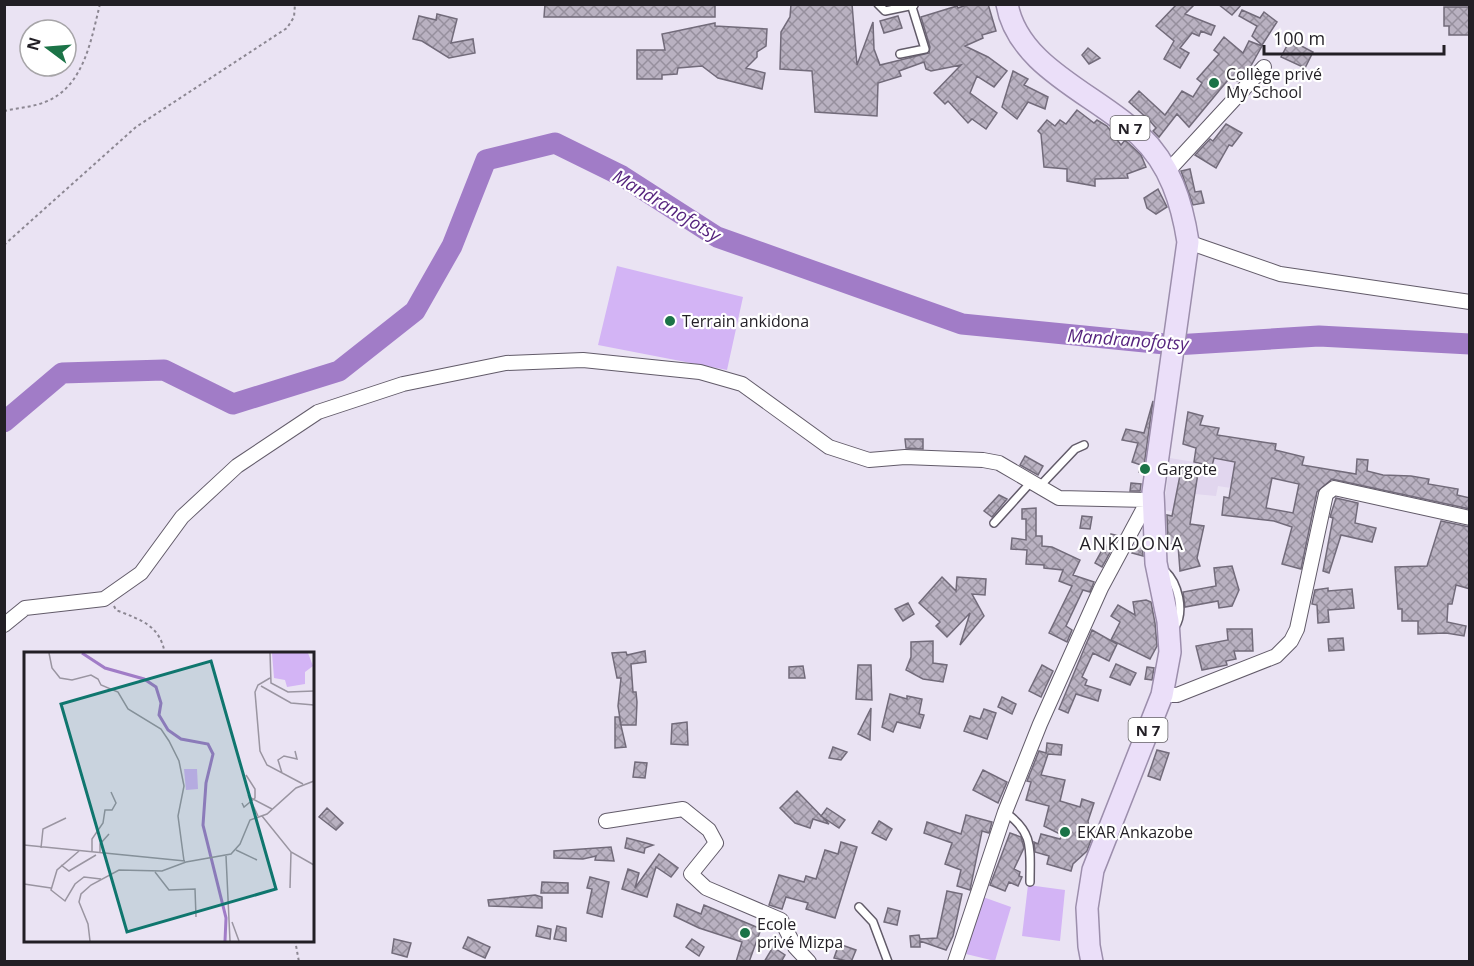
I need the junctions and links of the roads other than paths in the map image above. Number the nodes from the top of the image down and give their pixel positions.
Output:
1 (878, 4) edge
2 (1006, 4) edge
3 (913, 5) edge
4 (900, 54) dead end
5 (1264, 67) dead end
6 (1168, 171) junction
7 (1188, 242) junction
8 (1470, 302) edge
9 (1084, 445) dead end
10 (1035, 485) junction
11 (1150, 496) junction
12 (1470, 518) edge
13 (994, 523) dead end
14 (4, 625) edge
15 (1162, 695) junction
16 (1005, 812) junction
17 (606, 821) dead end
18 (1030, 882) dead end
19 (859, 907) dead end
20 (808, 962) edge
21 (888, 962) edge
22 (955, 962) edge
23 (1092, 962) edge

1 - 3 lane
2 - 6 main road, N 7
3 - 4 lane
5 - 6 street
6 - 7 main road, N 7
7 - 8 street
7 - 11 main road, N 7
9 - 10 lane
10 - 11 street
10 - 13 lane
10 - 14 street
11 - 15 main road, N 7
11 - 16 street
12 - 15 street
15 - 23 main road, N 7
16 - 18 lane
16 - 22 street
17 - 20 street
19 - 21 lane

